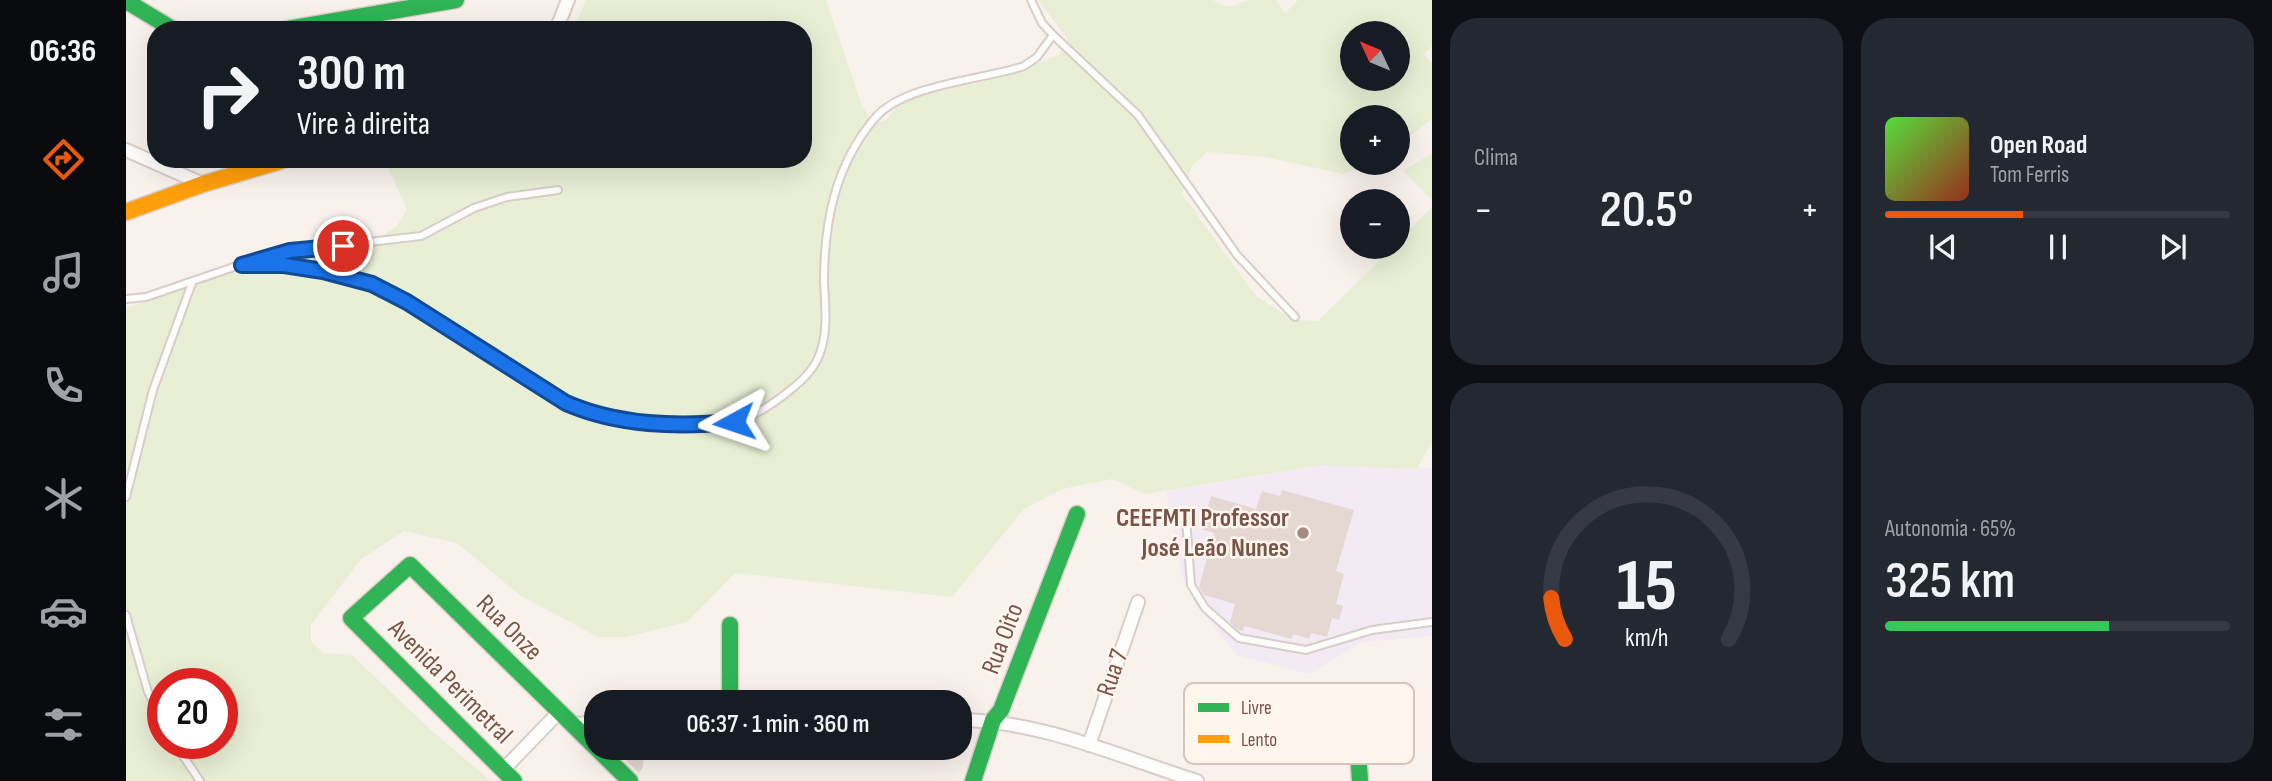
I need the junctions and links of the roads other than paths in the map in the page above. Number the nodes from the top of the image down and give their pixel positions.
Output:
1 (456, 0) edge
2 (568, 0) edge
3 (1031, 0) edge
4 (126, 1) edge
5 (159, 21) edge
6 (334, 21) edge
7 (560, 21) edge
8 (1053, 35) junction
9 (126, 150) edge
10 (147, 159) edge
11 (167, 168) edge
12 (257, 168) edge
13 (203, 184) junction
14 (558, 191) dead end
15 (126, 212) edge
16 (242, 265) junction
17 (192, 283) junction
18 (126, 299) edge
19 (1295, 317) dead end
20 (126, 496) edge
21 (1077, 514) dead end
22 (1186, 518) dead end
23 (1138, 602) dead end
24 (126, 615) edge
25 (351, 618) joint
26 (1432, 622) edge
27 (730, 625) dead end
28 (147, 688) edge
29 (730, 690) edge
30 (559, 712) junction
31 (972, 720) edge
32 (993, 720) junction
33 (571, 724) junction
34 (584, 724) edge
35 (1089, 745) junction
36 (185, 759) edge
37 (1153, 768) junction
38 (508, 776) edge
39 (200, 781) edge
40 (630, 781) edge
41 (973, 781) edge
42 (1149, 781) edge
43 (1197, 781) edge

1 - 6 street
2 - 7 street
3 - 8 lane
4 - 5 street
8 - 16 lane
8 - 19 lane
9 - 10 street
11 - 13 street
12 - 13 street
13 - 15 street
14 - 16 lane
16 - 17 lane
17 - 18 lane
17 - 20 lane
21 - 32 street, Rua Oito
22 - 26 lane
23 - 35 street, Rua 7
24 - 28 lane
25 - 30 street, Rua Onze
25 - 38 street, Avenida Perimetral
27 - 29 street
30 - 33 street, Rua Onze
30 - 38 street
31 - 32 street
32 - 35 street
32 - 41 street, Rua Oito
33 - 34 street
33 - 40 street, Rua Onze
35 - 37 street
36 - 39 lane
37 - 42 street
37 - 43 street

